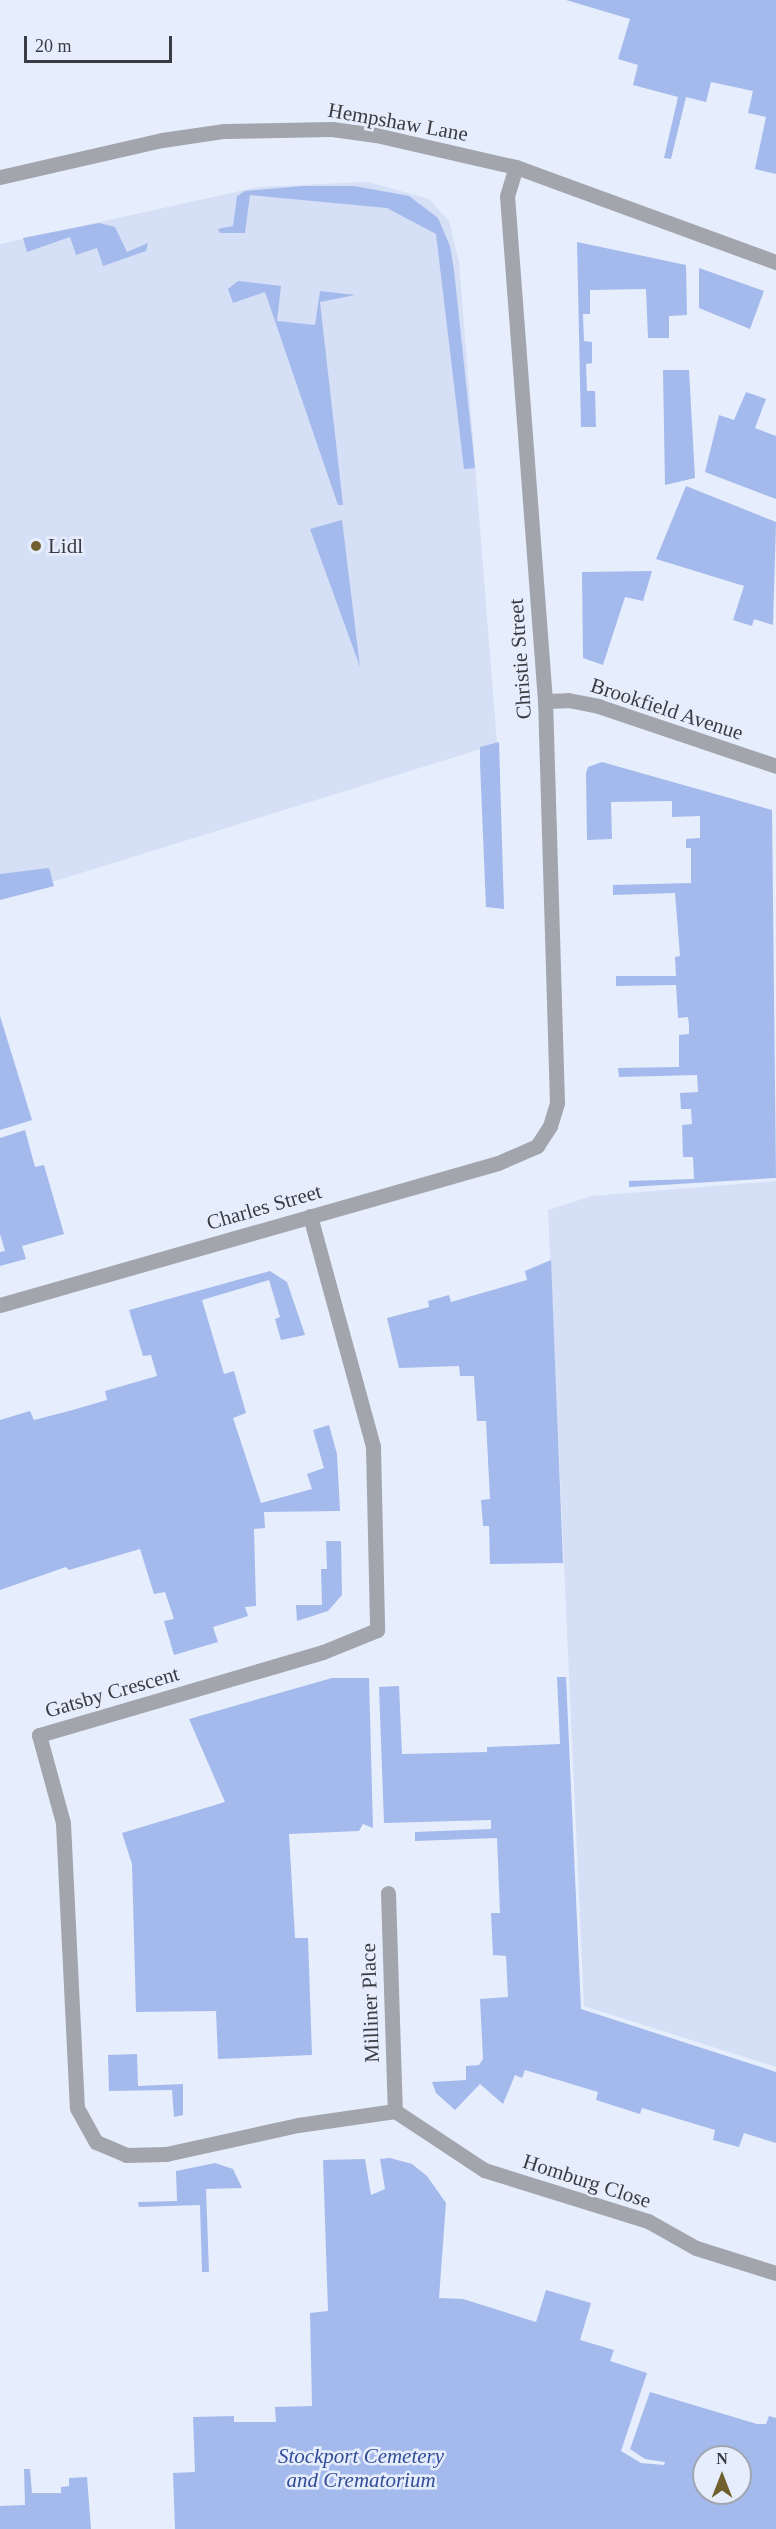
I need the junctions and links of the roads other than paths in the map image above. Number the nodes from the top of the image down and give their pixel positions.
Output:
1 (516, 167) junction
2 (0, 177) edge
3 (776, 262) edge
4 (545, 701) junction
5 (776, 766) edge
6 (537, 1146) joint
7 (310, 1216) junction
8 (0, 1305) edge
9 (388, 1893) dead end
10 (394, 2111) junction
11 (776, 2273) edge

1 - 2 street, Hempshaw Lane
1 - 3 street, Hempshaw Lane
1 - 4 street, Christie Street
4 - 5 street, Brookfield Avenue
4 - 6 street, Christie Street
6 - 7 street, Charles Street
7 - 8 street, Charles Street
7 - 10 street, Gatsby Crescent
9 - 10 street, Milliner Place
10 - 11 street, Homburg Close

